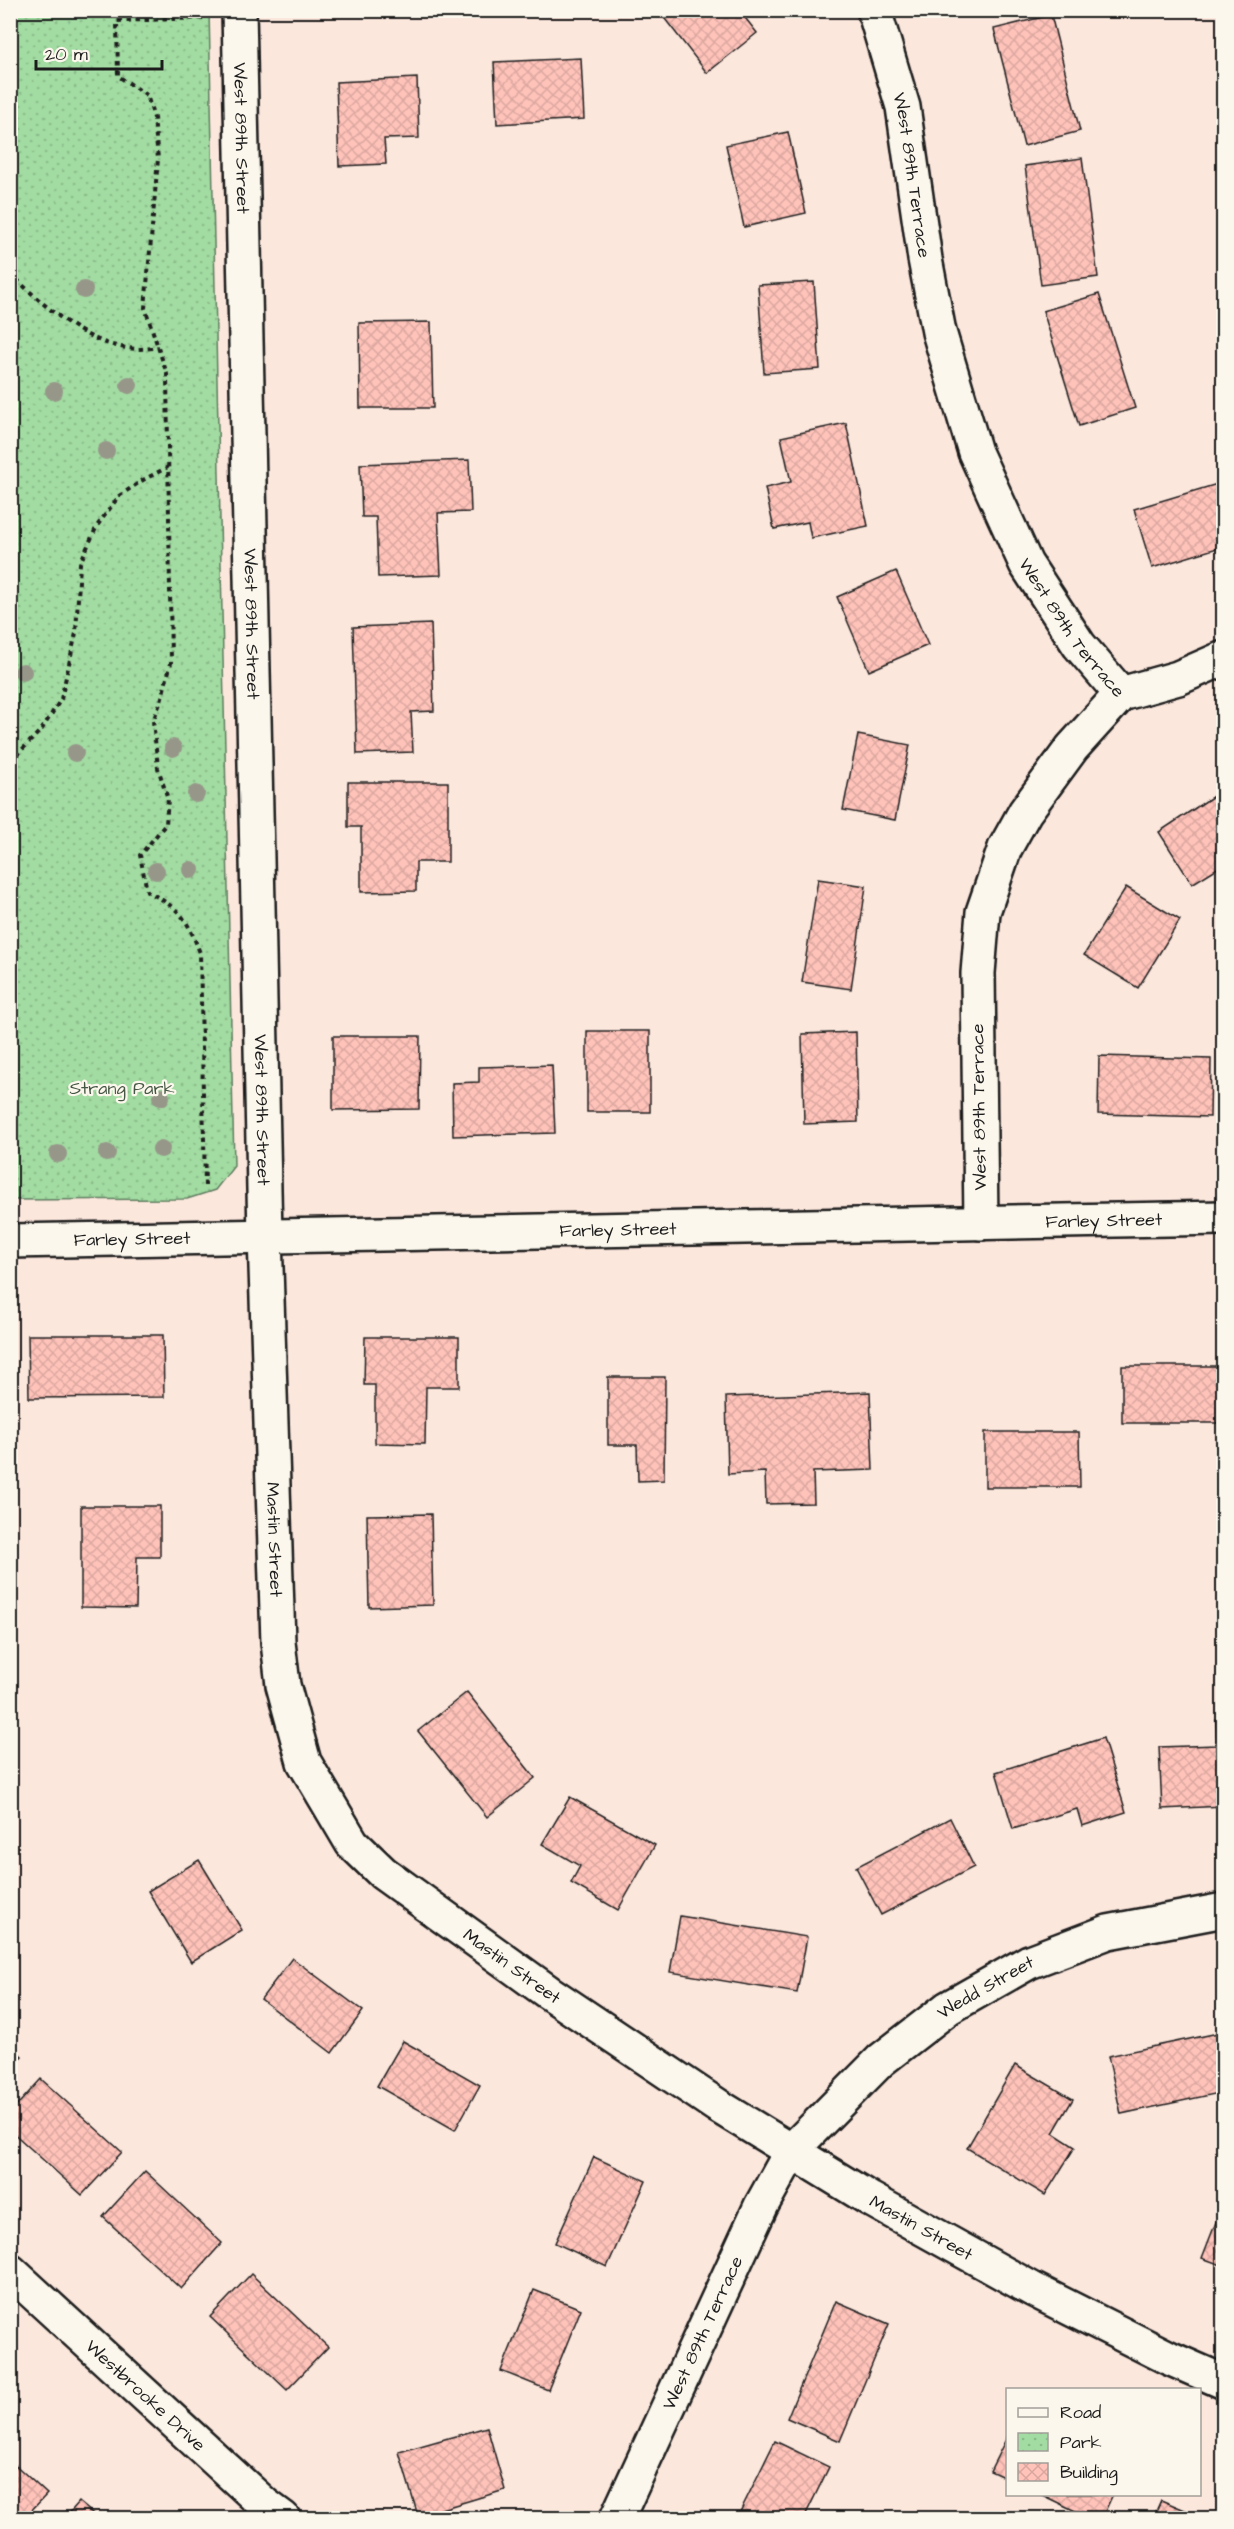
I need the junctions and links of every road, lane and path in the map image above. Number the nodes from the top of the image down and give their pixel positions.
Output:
1 (239, 10) edge
2 (874, 10) edge
3 (205, 18) dead end
4 (10, 273) edge
5 (158, 347) junction
6 (168, 467) junction
7 (1224, 658) edge
8 (1122, 694) junction
9 (11, 762) edge
10 (205, 1186) dead end
11 (1224, 1218) edge
12 (981, 1223) junction
13 (265, 1236) junction
14 (10, 1241) edge
15 (1224, 1910) edge
16 (792, 2151) junction
17 (10, 2271) edge
18 (1224, 2382) edge
19 (283, 2518) edge
20 (617, 2518) edge

1 - 13 street, West 89th Street
2 - 8 street, West 89th Terrace
3 - 5 path
4 - 5 path
5 - 6 path
6 - 9 path
6 - 10 path
7 - 8 street
8 - 12 street, West 89th Terrace
11 - 12 street, Farley Street
12 - 13 street, Farley Street
13 - 14 street, Farley Street
13 - 16 street, Mastin Street
15 - 16 street, Wedd Street
16 - 18 street, Mastin Street
16 - 20 street, West 89th Terrace
17 - 19 street, Westbrooke Drive

